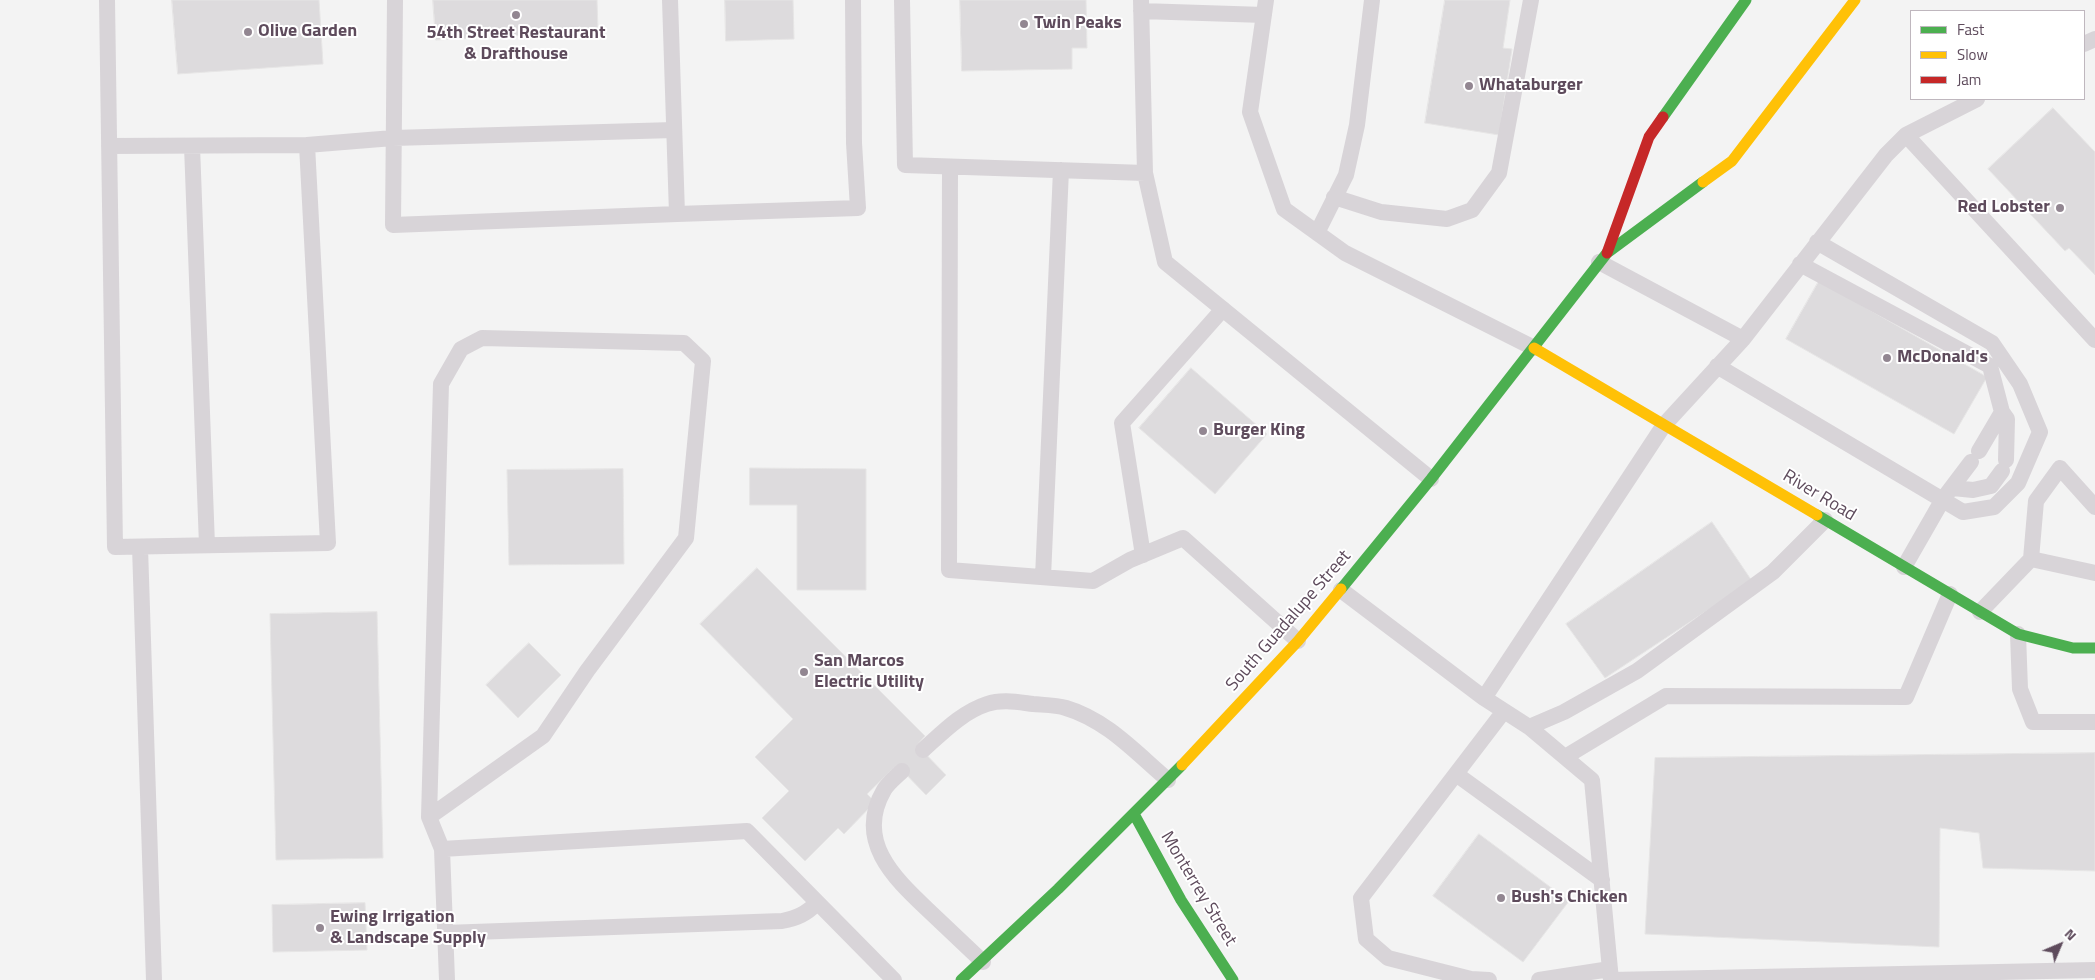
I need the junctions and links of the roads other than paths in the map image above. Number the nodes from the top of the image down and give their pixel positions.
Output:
1 (107, 0) edge
2 (395, 0) edge
3 (670, 0) edge
4 (853, 0) edge
5 (902, 0) edge
6 (1372, 0) edge
7 (1531, 0) edge
8 (1746, 0) edge
9 (1855, 0) edge
10 (1862, 0) edge
11 (1141, 6) edge
12 (1265, 8) edge
13 (1846, 12) junction
14 (1975, 100) edge
15 (674, 130) junction
16 (1906, 135) junction
17 (393, 138) junction
18 (306, 145) junction
19 (109, 146) junction
20 (192, 146) junction
21 (950, 167) junction
22 (1061, 170) junction
23 (1144, 173) junction
24 (1334, 197) junction
25 (677, 214) junction
26 (1317, 233) junction
27 (1817, 242) junction
28 (1603, 257) junction
29 (1800, 264) junction
30 (1223, 309) junction
31 (1743, 339) junction
32 (2095, 339) edge
33 (1534, 348) junction
34 (1716, 366) junction
35 (2002, 412) junction
36 (1664, 425) junction
37 (1431, 479) junction
38 (1948, 494) junction
39 (2095, 507) edge
40 (1825, 520) junction
41 (207, 545) junction
42 (140, 547) junction
43 (1143, 555) junction
44 (2031, 559) junction
45 (1904, 567) junction
46 (2095, 573) edge
47 (1043, 577) junction
48 (1341, 590) junction
49 (1950, 594) junction
50 (1980, 612) junction
51 (2018, 634) junction
52 (1298, 641) junction
53 (2095, 648) edge
54 (1484, 698) junction
55 (1504, 711) junction
56 (2095, 722) edge
57 (1528, 727) junction
58 (923, 750) dead end
59 (1565, 757) junction
60 (902, 771) dead end
61 (1456, 774) junction
62 (1168, 780) junction
63 (1134, 814) junction
64 (429, 817) junction
65 (442, 849) junction
66 (1602, 880) junction
67 (817, 903) junction
68 (446, 933) junction
69 (982, 962) junction
70 (2095, 970) edge
71 (1611, 976) edge
72 (154, 980) edge
73 (447, 980) edge
74 (894, 980) edge
75 (961, 980) edge
76 (1233, 980) edge
77 (1489, 980) edge
78 (1539, 980) edge

1 - 19 lane
2 - 17 lane
3 - 15 lane
4 - 25 lane
5 - 21 lane
6 - 24 lane
7 - 24 lane
8 - 28 main road, South Guadalupe Street
9 - 13 main road, South Guadalupe Street
10 - 13 main road
11 - 12 lane
11 - 23 lane
12 - 26 lane
13 - 28 main road, South Guadalupe Street
14 - 16 lane
15 - 17 lane
15 - 25 lane
16 - 27 lane
16 - 32 lane
17 - 18 lane
17 - 25 lane
18 - 20 lane
18 - 41 lane
19 - 20 lane
19 - 42 lane
20 - 41 lane
21 - 22 lane
21 - 47 lane
22 - 23 lane
22 - 47 lane
23 - 30 lane
24 - 26 lane
26 - 33 lane
27 - 29 lane
27 - 38 lane
28 - 31 lane
28 - 33 main road, South Guadalupe Street
29 - 31 lane
29 - 35 lane
30 - 37 lane
30 - 43 lane
31 - 34 lane
33 - 36 main road, River Road
33 - 37 main road, South Guadalupe Street
34 - 36 lane
34 - 38 lane
35 - 38 lane
35 - 38 lane
36 - 40 main road, River Road
36 - 54 lane
37 - 48 main road, South Guadalupe Street
38 - 45 lane
39 - 44 lane
40 - 45 main road, River Road
40 - 57 lane
41 - 42 lane
42 - 72 lane
43 - 47 lane
43 - 52 lane
44 - 46 lane
44 - 50 lane
45 - 49 main road, River Road
48 - 52 main road, South Guadalupe Street
48 - 54 lane
49 - 50 main road, River Road
49 - 59 lane
50 - 51 main road, River Road
51 - 53 main road, River Road
51 - 56 lane
52 - 62 main road, South Guadalupe Street
54 - 55 lane
55 - 57 lane
55 - 61 lane
57 - 59 lane
58 - 62 lane
59 - 66 lane
60 - 69 lane
61 - 66 lane
61 - 77 lane
62 - 63 main road, South Guadalupe Street
63 - 69 main road, South Guadalupe Street
63 - 76 main road, Monterrey Street
64 - 64 lane
64 - 65 lane
65 - 67 lane
65 - 68 lane
66 - 71 lane
67 - 68 lane
67 - 74 lane
68 - 73 lane
69 - 75 main road, South Guadalupe Street
70 - 71 lane
71 - 78 lane

